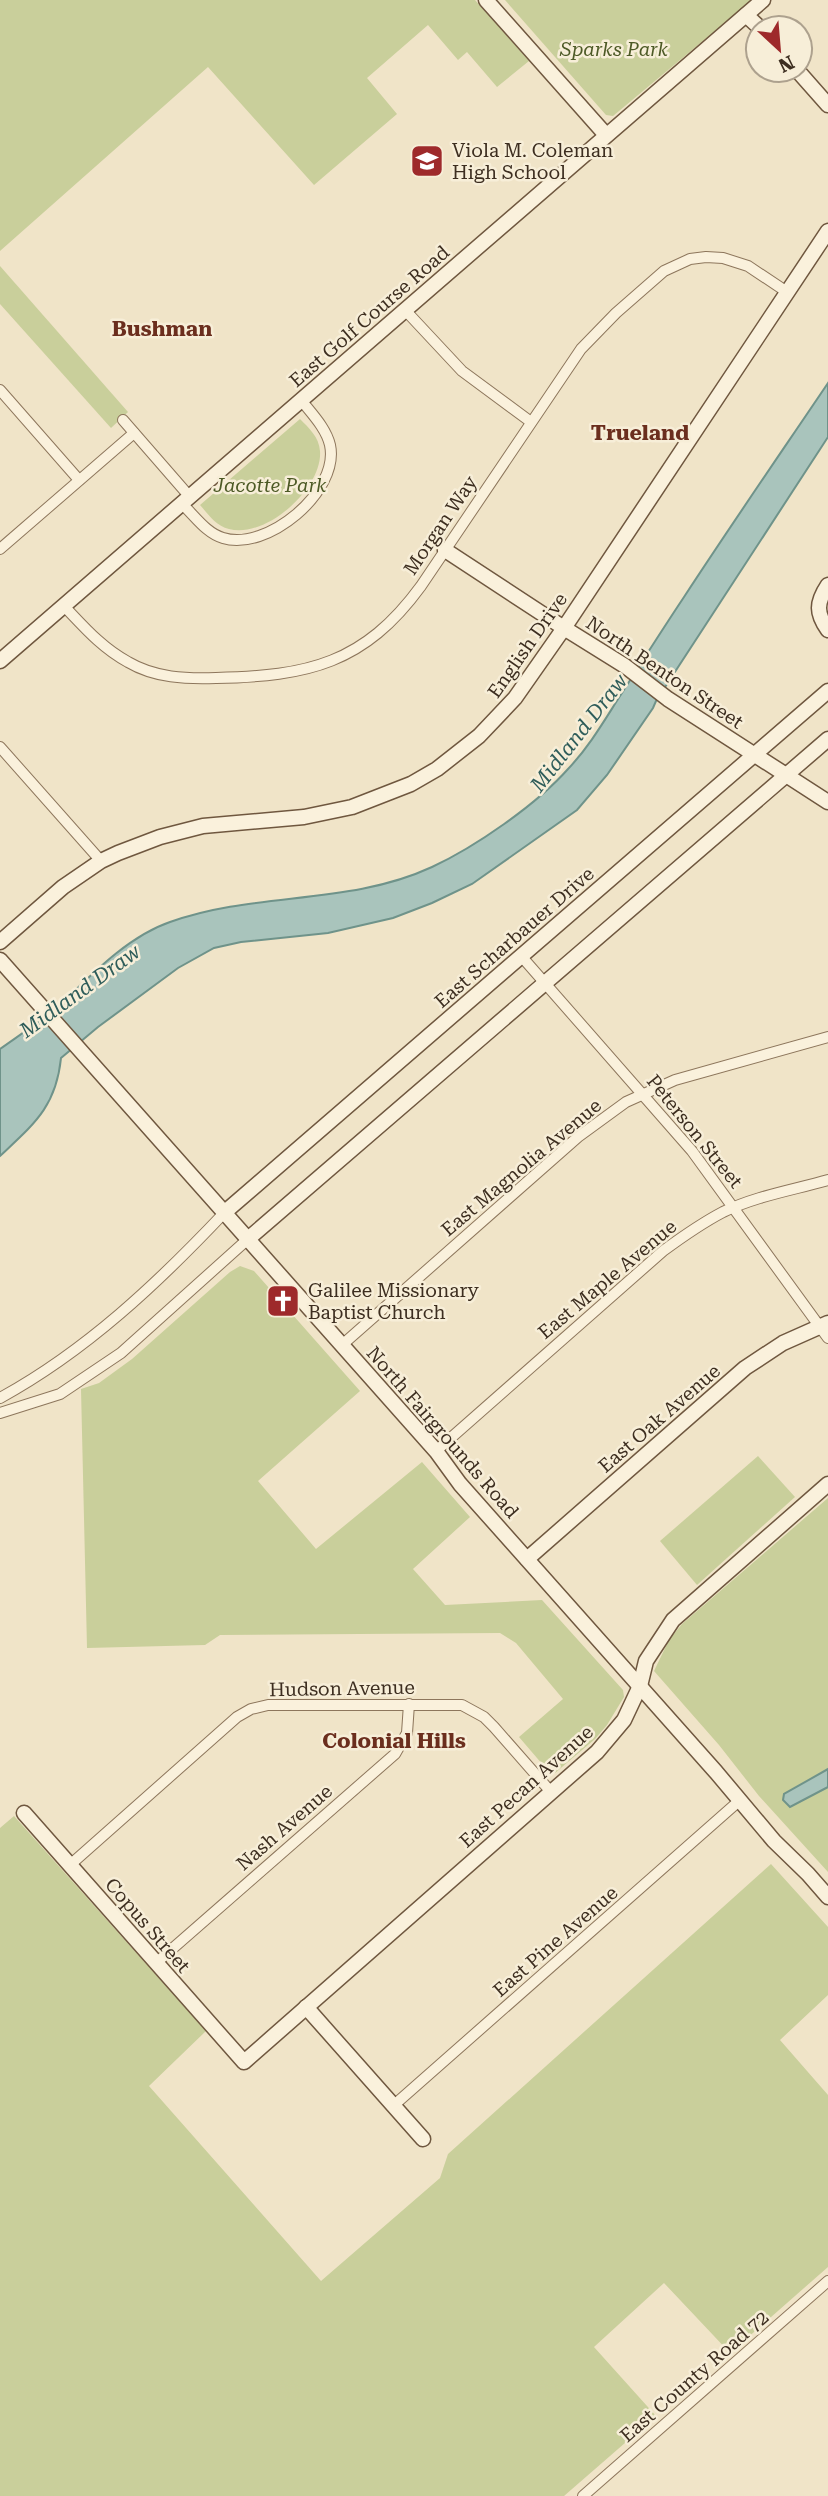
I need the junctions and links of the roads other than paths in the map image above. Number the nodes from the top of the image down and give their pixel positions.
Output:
1 (486, 0) edge
2 (763, 0) edge
3 (747, 14) edge
4 (744, 17) edge
5 (809, 84) edge
6 (828, 105) edge
7 (606, 135) junction
8 (828, 231) edge
9 (787, 292) junction
10 (405, 310) junction
11 (0, 390) edge
12 (301, 400) junction
13 (122, 421) dead end
14 (531, 422) junction
15 (134, 433) junction
16 (79, 480) junction
17 (186, 500) junction
18 (0, 549) edge
19 (445, 550) junction
20 (828, 585) edge
21 (64, 606) junction
22 (564, 628) junction
23 (828, 630) edge
24 (0, 661) edge
25 (828, 691) edge
26 (828, 739) edge
27 (0, 747) edge
28 (754, 754) junction
29 (786, 774) junction
30 (828, 802) edge
31 (102, 861) junction
32 (0, 942) edge
33 (522, 957) junction
34 (0, 960) edge
35 (545, 984) junction
36 (828, 1037) edge
37 (642, 1094) junction
38 (828, 1180) edge
39 (735, 1207) junction
40 (225, 1212) junction
41 (248, 1239) junction
42 (825, 1329) edge
43 (342, 1345) junction
44 (0, 1398) edge
45 (0, 1413) edge
46 (436, 1451) junction
47 (828, 1484) edge
48 (527, 1559) junction
49 (640, 1686) junction
50 (409, 1704) junction
51 (551, 1792) junction
52 (739, 1801) junction
53 (23, 1813) dead end
54 (70, 1865) junction
55 (828, 1896) edge
56 (156, 1963) junction
57 (306, 2007) junction
58 (244, 2062) joint
59 (393, 2106) junction
60 (423, 2139) dead end
61 (828, 2281) edge
62 (583, 2496) edge

1 - 7 street
2 - 3 street, East Golf Course Road
4 - 7 street, East Golf Course Road
5 - 6 street
7 - 10 street, East Golf Course Road
8 - 9 street, English Drive
9 - 14 street, Morgan Way
9 - 22 street, English Drive
10 - 12 street, East Golf Course Road
10 - 14 street
11 - 16 street
12 - 17 street, East Golf Course Road
12 - 17 street
13 - 15 street
14 - 19 street, Morgan Way
15 - 16 street
15 - 17 street
16 - 18 street
17 - 21 street, East Golf Course Road
19 - 21 street, Morgan Way
19 - 22 street, North Benton Street
20 - 23 street
21 - 24 street, East Golf Course Road
22 - 28 street, North Benton Street
22 - 31 street, English Drive
25 - 28 street, East Scharbauer Drive
26 - 29 street
27 - 31 street
28 - 29 street, North Benton Street
28 - 33 street, East Scharbauer Drive
29 - 30 street, North Benton Street
29 - 35 street
31 - 32 street, English Drive
33 - 35 street, Peterson Street
33 - 40 street, East Scharbauer Drive
34 - 40 street, North Fairgrounds Road
35 - 37 street, Peterson Street
35 - 41 street
36 - 37 street, East Magnolia Avenue
37 - 39 street, Peterson Street
37 - 43 street, East Magnolia Avenue
38 - 39 street, East Maple Avenue
39 - 42 street, Peterson Street
39 - 46 street, East Maple Avenue
40 - 41 street, North Fairgrounds Road
40 - 44 street
41 - 43 street, North Fairgrounds Road
41 - 45 street
42 - 48 street, East Oak Avenue
43 - 46 street, North Fairgrounds Road
46 - 48 street, North Fairgrounds Road
47 - 49 street, East Pecan Avenue
48 - 49 street, North Fairgrounds Road
49 - 51 street, East Pecan Avenue
49 - 52 street, North Fairgrounds Road
50 - 51 street, Hudson Avenue
50 - 54 street, Hudson Avenue
50 - 56 street, Nash Avenue
51 - 57 street, East Pecan Avenue
52 - 55 street, North Fairgrounds Road
52 - 59 street, East Pine Avenue
53 - 54 street, Copus Street
54 - 56 street, Copus Street
56 - 58 street, Copus Street
57 - 58 street, East Pecan Avenue
57 - 59 street
59 - 60 street
61 - 62 street, East County Road 72

